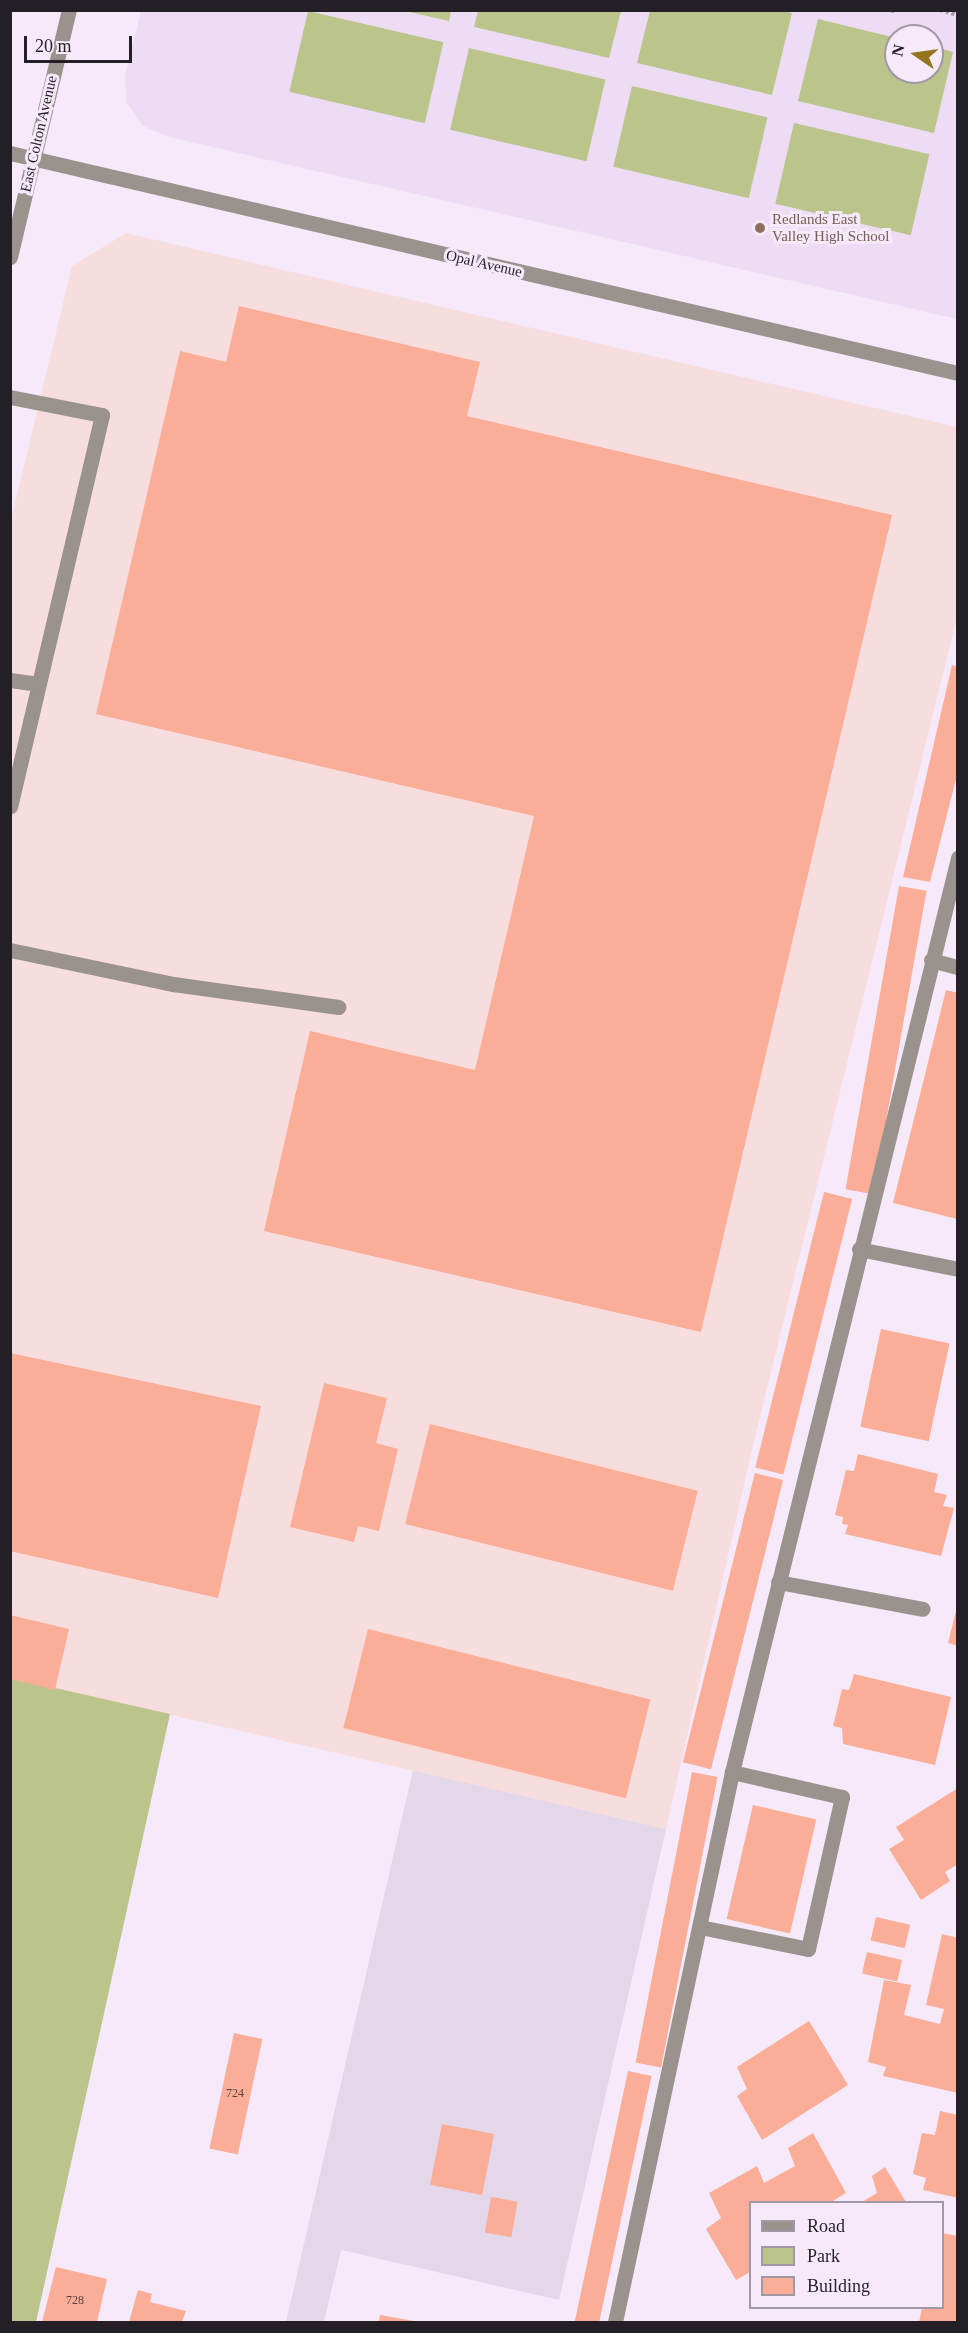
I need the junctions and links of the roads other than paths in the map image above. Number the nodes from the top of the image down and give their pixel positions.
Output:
1 (69, 10) edge
2 (10, 153) edge
3 (34, 158) junction
4 (10, 257) edge
5 (957, 373) edge
6 (10, 397) edge
7 (10, 680) edge
8 (39, 684) junction
9 (10, 806) edge
10 (957, 858) edge
11 (10, 950) edge
12 (931, 960) junction
13 (957, 967) edge
14 (338, 1006) dead end
15 (859, 1249) junction
16 (957, 1269) edge
17 (778, 1582) junction
18 (923, 1609) dead end
19 (732, 1772) junction
20 (700, 1927) junction
21 (615, 2322) edge

1 - 3 street, East Colton Avenue
2 - 3 street, Opal Avenue
3 - 4 street, East Colton Avenue
3 - 5 street, Opal Avenue
6 - 8 street
7 - 8 street
8 - 9 street
10 - 12 street
11 - 14 street
12 - 13 street
12 - 15 street
15 - 16 street
15 - 17 street
17 - 18 street
17 - 19 street
19 - 20 street
19 - 20 street
20 - 21 street

